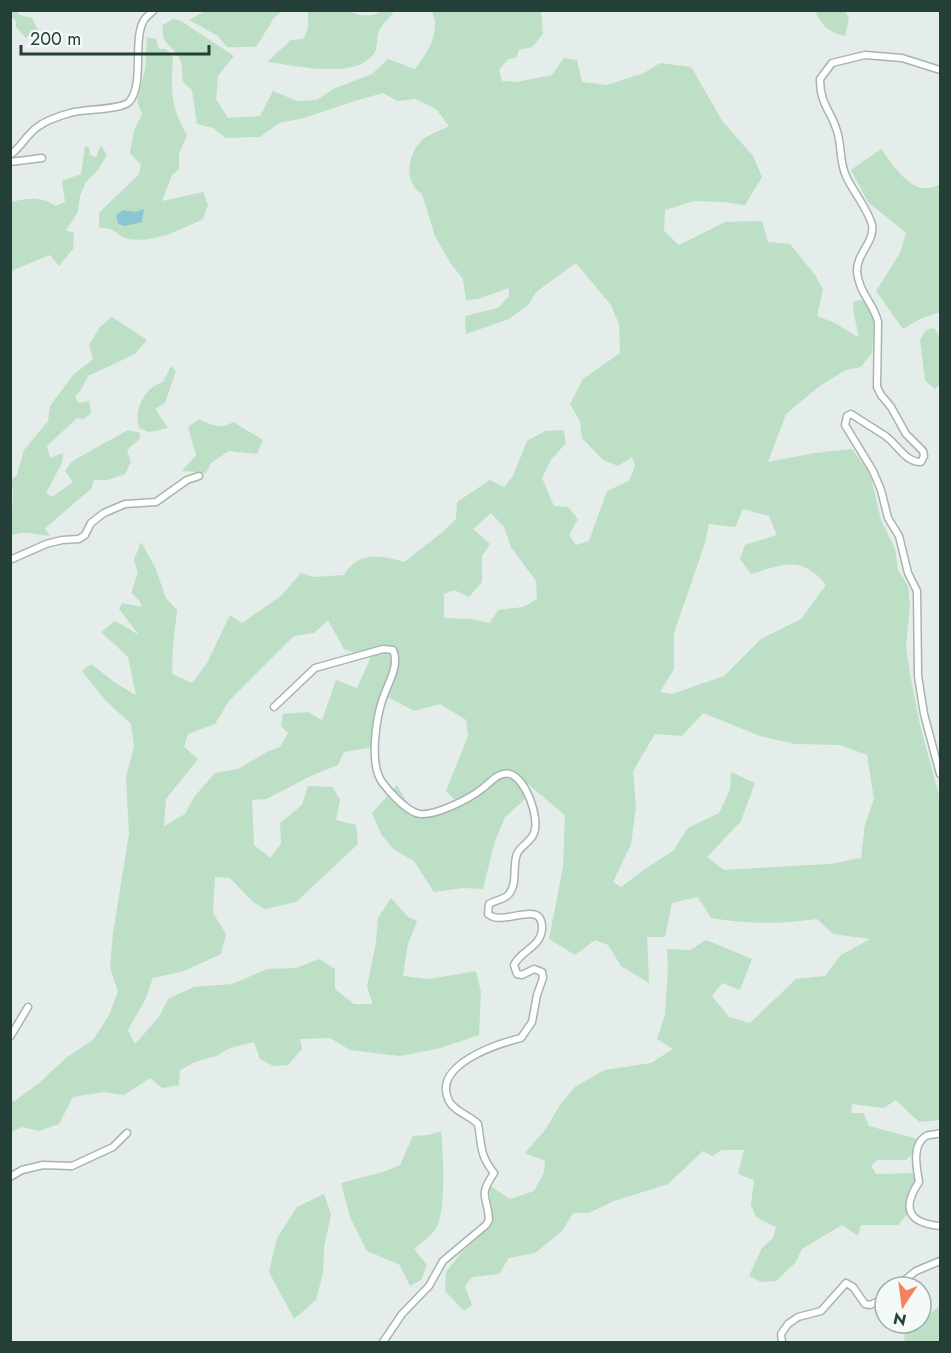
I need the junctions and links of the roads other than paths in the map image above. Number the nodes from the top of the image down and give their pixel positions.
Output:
1 (154, 10) edge
2 (940, 70) edge
3 (10, 155) edge
4 (42, 158) dead end
5 (10, 162) edge
6 (199, 476) dead end
7 (10, 560) edge
8 (274, 707) dead end
9 (940, 774) edge
10 (28, 1006) dead end
11 (10, 1037) edge
12 (127, 1133) dead end
13 (940, 1133) edge
14 (10, 1177) edge
15 (940, 1226) edge
16 (940, 1261) edge
17 (911, 1275) edge
18 (873, 1304) edge
19 (383, 1342) edge
20 (782, 1342) edge

1 - 3 street
2 - 9 street
4 - 5 street
6 - 7 street
8 - 19 street
10 - 11 street
12 - 14 street
13 - 15 street
16 - 17 street
18 - 20 street

